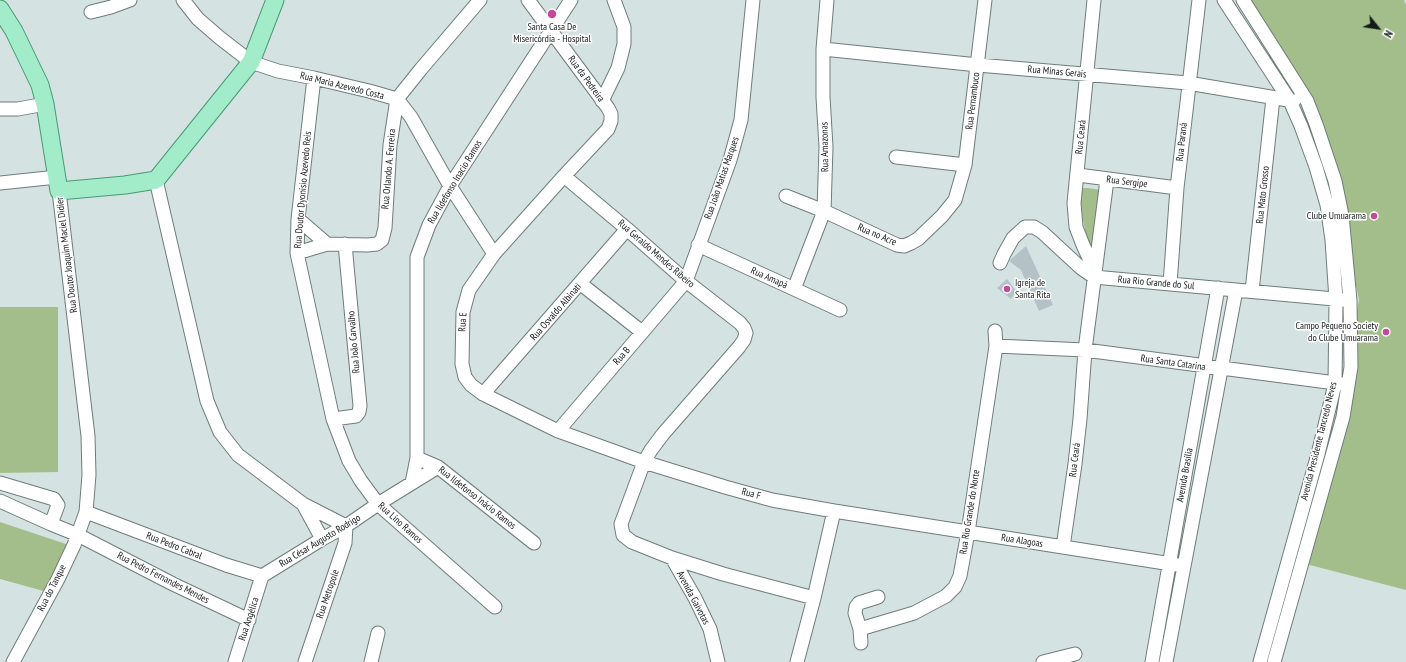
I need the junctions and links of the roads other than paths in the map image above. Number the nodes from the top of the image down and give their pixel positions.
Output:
1 (130, 0) edge
2 (183, 0) edge
3 (275, 0) edge
4 (480, 0) edge
5 (528, 0) edge
6 (571, 0) edge
7 (614, 0) edge
8 (753, 0) edge
9 (827, 0) edge
10 (985, 0) edge
11 (1094, 0) edge
12 (1198, 0) edge
13 (1224, 0) edge
14 (1243, 0) edge
15 (0, 9) edge
16 (91, 12) dead end
17 (551, 30) junction
18 (823, 50) junction
19 (251, 62) junction
20 (978, 65) junction
21 (1088, 75) junction
22 (314, 78) junction
23 (1188, 83) junction
24 (1273, 98) junction
25 (397, 99) junction
26 (1290, 100) junction
27 (602, 101) junction
28 (1307, 101) junction
29 (45, 104) junction
30 (0, 109) edge
31 (612, 121) joint
32 (896, 157) dead end
33 (965, 166) junction
34 (1078, 175) junction
35 (564, 176) junction
36 (156, 180) junction
37 (1107, 180) junction
38 (0, 183) edge
39 (58, 184) junction
40 (450, 186) junction
41 (1177, 188) junction
42 (786, 196) dead end
43 (955, 200) joint
44 (824, 211) junction
45 (298, 219) junction
46 (627, 229) junction
47 (327, 244) junction
48 (345, 244) junction
49 (698, 245) junction
50 (297, 253) junction
51 (494, 254) junction
52 (1000, 263) dead end
53 (1095, 274) junction
54 (686, 281) junction
55 (581, 284) junction
56 (1170, 284) junction
57 (1218, 288) junction
58 (794, 289) junction
59 (1236, 290) junction
60 (1252, 292) junction
61 (1336, 300) junction
62 (1350, 300) junction
63 (840, 310) dead end
64 (995, 331) dead end
65 (642, 332) junction
66 (996, 346) junction
67 (1085, 350) junction
68 (1204, 367) junction
69 (1222, 369) junction
70 (1335, 384) junction
71 (1349, 385) junction
72 (483, 394) junction
73 (333, 420) junction
74 (558, 431) junction
75 (417, 458) junction
76 (644, 462) junction
77 (438, 467) junction
78 (0, 482) edge
79 (412, 483) junction
80 (0, 501) edge
81 (303, 504) junction
82 (378, 504) junction
83 (834, 511) junction
84 (86, 512) junction
85 (860, 515) joint
86 (51, 524) junction
87 (346, 526) junction
88 (968, 532) junction
89 (78, 535) junction
90 (322, 539) junction
91 (534, 543) dead end
92 (1063, 547) junction
93 (672, 558) junction
94 (1170, 563) junction
95 (1184, 566) junction
96 (262, 576) junction
97 (878, 597) dead end
98 (814, 598) junction
99 (495, 607) dead end
100 (249, 620) junction
101 (860, 629) junction
102 (378, 633) dead end
103 (861, 643) dead end
104 (1075, 654) dead end
105 (13, 662) edge
106 (235, 662) edge
107 (305, 662) edge
108 (371, 662) edge
109 (718, 662) edge
110 (797, 662) edge
111 (1044, 662) edge
112 (1152, 662) edge
113 (1166, 662) edge
114 (1260, 662) edge
115 (1274, 662) edge

1 - 16 street
2 - 19 street
3 - 19 main road
4 - 25 street
5 - 17 street, Rua da Pedreira
6 - 17 street, Rua Ildefonso Inacio Ramos
7 - 27 street
8 - 49 street, Rua João Matias Marques
9 - 18 street, Rua Amazonas
10 - 20 street, Rua Pernambuco
11 - 21 street, Rua Ceará
12 - 23 street, Rua Paraná
13 - 26 street, Avenida Presidente Tancredo Neves
14 - 28 street, Avenida Presidente Tancredo Neves
15 - 29 main road, Rua Doutor Joaquim Maciel Didier
17 - 27 street, Rua da Pedreira
17 - 40 street, Rua Ildefonso Inacio Ramos
18 - 20 street, Rua Minas Gerais
18 - 44 street, Rua Amazonas
19 - 22 street, Rua Maria Azevedo Costa
19 - 36 main road
20 - 21 street, Rua Minas Gerais
20 - 33 street, Rua Pernambuco
21 - 23 street, Rua Minas Gerais
21 - 34 street, Rua Ceará
22 - 25 street, Rua Maria Azevedo Costa
22 - 45 street, Rua Doutor Dyonisio Azevedo Reis
23 - 24 street, Rua Minas Gerais
23 - 41 street, Rua Paraná
24 - 26 street, Rua Minas Gerais
24 - 60 street, Rua Mato Grosso
25 - 40 street, Rua Maria Azevedo Costa
25 - 48 street, Rua Orlando A. Ferreira
26 - 28 street, Rua Minas Gerais
26 - 61 street, Avenida Presidente Tancredo Neves
27 - 31 street, Rua da Pedreira
28 - 62 street, Avenida Presidente Tancredo Neves
29 - 30 street
29 - 39 main road, Rua Doutor Joaquim Maciel Didier
31 - 35 street, Rua E
32 - 33 street
33 - 43 street, Rua Pernambuco
34 - 37 street, Rua Sergipe
34 - 53 street, Rua Ceará
35 - 46 street, Rua Geraldo Mendes Ribeiro
35 - 51 street, Rua E
36 - 39 main road
36 - 81 street
37 - 41 street, Rua Sergipe
37 - 53 street
38 - 39 street
39 - 84 street, Rua Doutor Joaquim Maciel Didier
40 - 51 street, Rua Maria Azevedo Costa
40 - 75 street, Rua Ildefonso Inacio Ramos
41 - 56 street, Rua Paraná
42 - 44 street, Rua no Acre
43 - 44 street, Rua no Acre
44 - 58 street, Rua Amazonas
45 - 47 street
45 - 50 street, Rua Doutor Dyonisio Azevedo Reis
46 - 54 street, Rua Geraldo Mendes Ribeiro
46 - 55 street, Rua Osvaldo Albinati
47 - 48 street, Rua Orlando A. Ferreira
47 - 50 street, Rua Orlando A. Ferreira
48 - 73 street, Rua João Carvalho
49 - 54 street, Rua João Matias Marques
49 - 58 street, Rua Amapá
50 - 73 street, Rua Doutor Dyonisio Azevedo Reis
51 - 72 street, Rua E
52 - 53 street
53 - 56 street, Rua Rio Grande do Sul
53 - 67 street, Rua Ceará
54 - 65 street, Rua B
54 - 76 street, Rua Geraldo Mendes Ribeiro
55 - 65 street
55 - 72 street, Rua Osvaldo Albinati
56 - 57 street, Rua Rio Grande do Sul
57 - 59 street, Rua Rio Grande do Sul
57 - 68 street, Avenida Brasília
58 - 63 street, Rua Amapá
59 - 60 street, Rua Rio Grande do Sul
59 - 69 street, Avenida Brasília
60 - 61 street, Rua Rio Grande do Sul
61 - 62 street, Rua Rio Grande do Sul
61 - 70 street, Avenida Presidente Tancredo Neves
62 - 71 street, Avenida Presidente Tancredo Neves
64 - 66 street, Rua Rio Grande do Norte
65 - 74 street, Rua B
66 - 67 street, Rua Santa Catarina
66 - 88 street, Rua Rio Grande do Norte
67 - 68 street, Rua Santa Catarina
67 - 92 street, Rua Ceará
68 - 69 street, Rua Santa Catarina
68 - 94 street, Avenida Brasília
69 - 70 street, Rua Santa Catarina
69 - 95 street, Avenida Brasília
70 - 71 street, Rua Santa Catarina
70 - 114 street, Avenida Presidente Tancredo Neves
71 - 115 street, Avenida Presidente Tancredo Neves
72 - 74 street, Rua E
73 - 82 street, Rua Lino Ramos
74 - 76 street, Rua E
75 - 77 street, Rua Ildefonso Inácio Ramos
75 - 79 street, Rua Ildefonso Inacio Ramos
76 - 83 street, Rua F
76 - 93 street
77 - 79 street, Rua César Augusto Rodrigo
77 - 91 street, Rua Ildefonso Inácio Ramos
78 - 86 street
79 - 82 street, Rua César Augusto Rodrigo
80 - 86 street, Rua Pedro Fernandes Mendes
81 - 87 street
81 - 90 street
82 - 87 street, Rua César Augusto Rodrigo
82 - 99 street, Rua Lino Ramos
83 - 85 street, Rua F
83 - 98 street
84 - 89 street, Rua do Tanque
84 - 96 street, Rua Pedro Cabral
85 - 88 street, Rua Alagoas
86 - 89 street, Rua Pedro Fernandes Mendes
87 - 90 street, Rua César Augusto Rodrigo
87 - 107 street, Rua Metropole
88 - 92 street, Rua Alagoas
88 - 101 street, Rua Rio Grande do Norte
89 - 100 street, Rua Pedro Fernandes Mendes
89 - 105 street, Rua do Tanque
90 - 96 street, Rua César Augusto Rodrigo
92 - 94 street, Rua Alagoas
93 - 98 street
93 - 109 street, Avenida Gaivotas
94 - 95 street, Rua Alagoas
94 - 112 street, Avenida Brasília
95 - 113 street, Avenida Brasília
96 - 100 street, Rua Angélica
97 - 101 street
98 - 110 street
100 - 106 street, Rua Angélica
101 - 103 street
102 - 108 street
104 - 111 street

